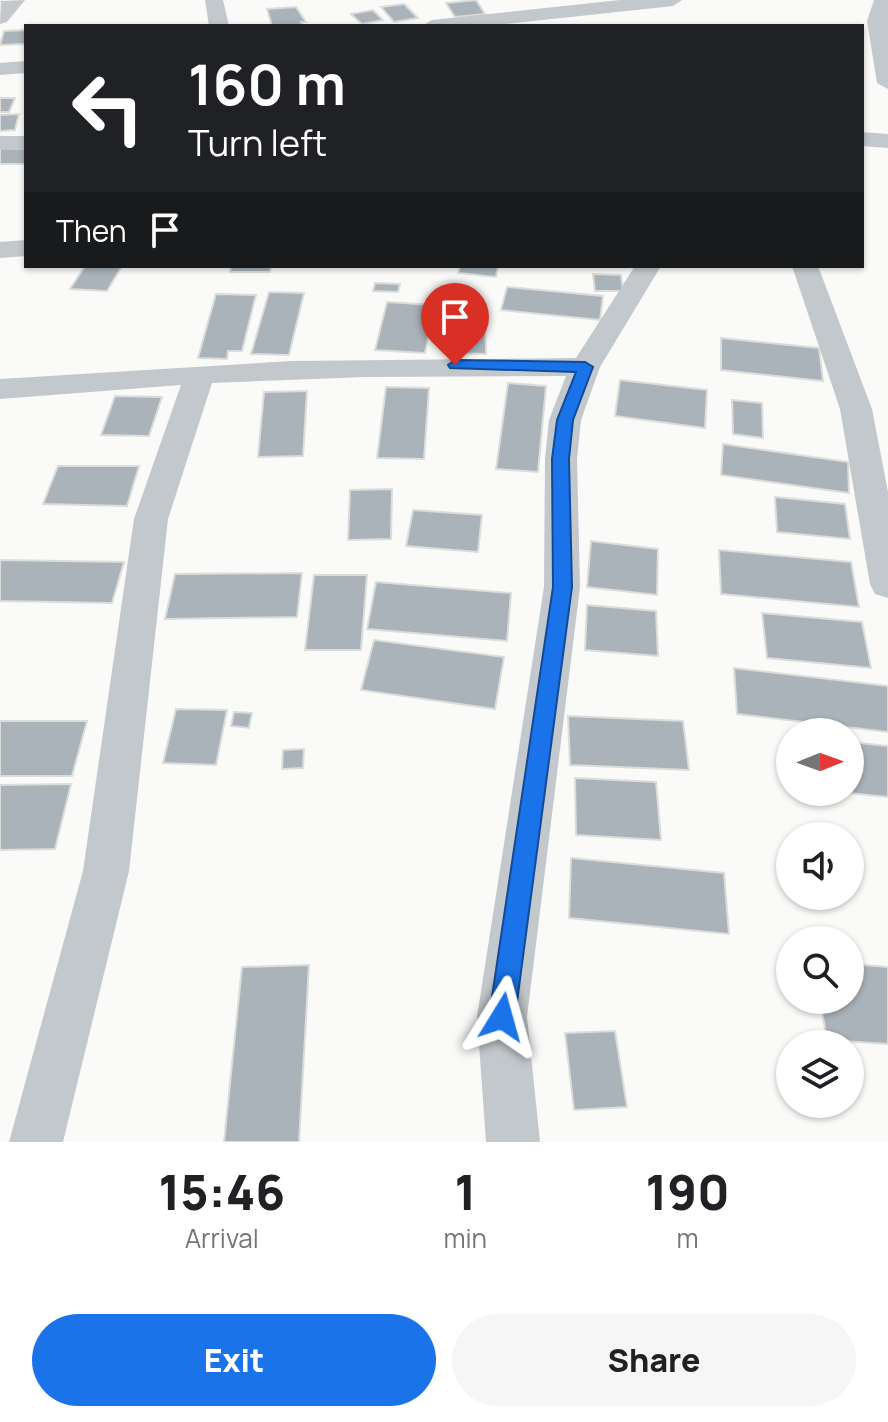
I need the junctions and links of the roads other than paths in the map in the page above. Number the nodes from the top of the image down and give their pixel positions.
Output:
1 (16, 0) edge
2 (214, 0) edge
3 (673, 0) edge
4 (883, 0) edge
5 (631, 5) junction
6 (0, 18) edge
7 (219, 24) edge
8 (451, 24) edge
9 (646, 24) edge
10 (24, 67) edge
11 (0, 69) edge
12 (888, 83) edge
13 (864, 139) edge
14 (888, 141) edge
15 (0, 143) edge
16 (24, 143) edge
17 (24, 248) edge
18 (0, 250) edge
19 (647, 268) edge
20 (806, 268) edge
21 (585, 367) junction
22 (200, 374) junction
23 (0, 389) edge
24 (888, 584) edge
25 (36, 1142) edge
26 (513, 1142) edge

1 - 6 street
2 - 7 street
3 - 5 street
4 - 12 street
5 - 8 street
5 - 9 street
10 - 11 street
13 - 14 street
15 - 16 street
17 - 18 street
19 - 21 street
20 - 24 street
21 - 22 street
21 - 26 street
22 - 23 street
22 - 25 street

